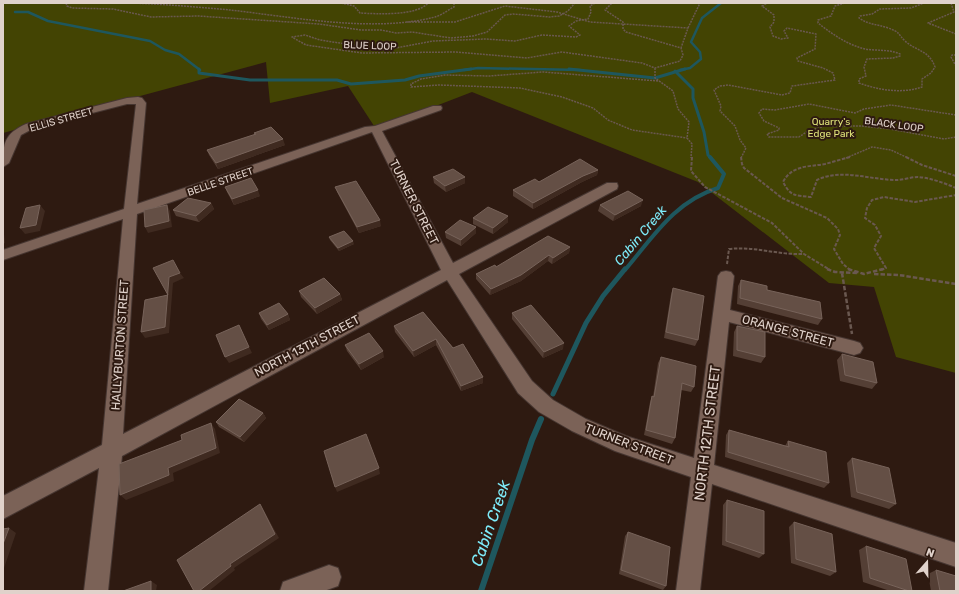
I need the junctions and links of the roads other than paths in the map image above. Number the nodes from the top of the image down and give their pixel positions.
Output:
1 (138, 100) joint
2 (436, 108) dead end
3 (376, 129) junction
4 (3, 163) edge
5 (612, 186) dead end
6 (130, 212) junction
7 (3, 255) edge
8 (450, 273) junction
9 (726, 276) road end
10 (722, 314) junction
11 (854, 348) road end
12 (112, 450) junction
13 (702, 470) junction
14 (3, 508) edge
15 (956, 555) edge
16 (329, 577) dead end
17 (96, 591) edge
18 (292, 591) edge
19 (688, 591) edge

1 - 4 street, ELLIS STREET
1 - 6 street, HALLYBURTON STREET
2 - 3 street, BELLE STREET
3 - 6 street, BELLE STREET
3 - 8 street, TURNER STREET
5 - 8 street, NORTH 13TH STREET
6 - 7 street, BELLE STREET
6 - 12 street, HALLYBURTON STREET
8 - 12 street, NORTH 13TH STREET
8 - 13 street, TURNER STREET
9 - 10 street, NORTH 12TH STREET
10 - 11 street, ORANGE STREET
10 - 13 street, NORTH 12TH STREET
12 - 14 street, NORTH 13TH STREET
12 - 17 street, HALLYBURTON STREET
13 - 15 street, TURNER STREET
13 - 19 street, NORTH 12TH STREET
16 - 18 street

